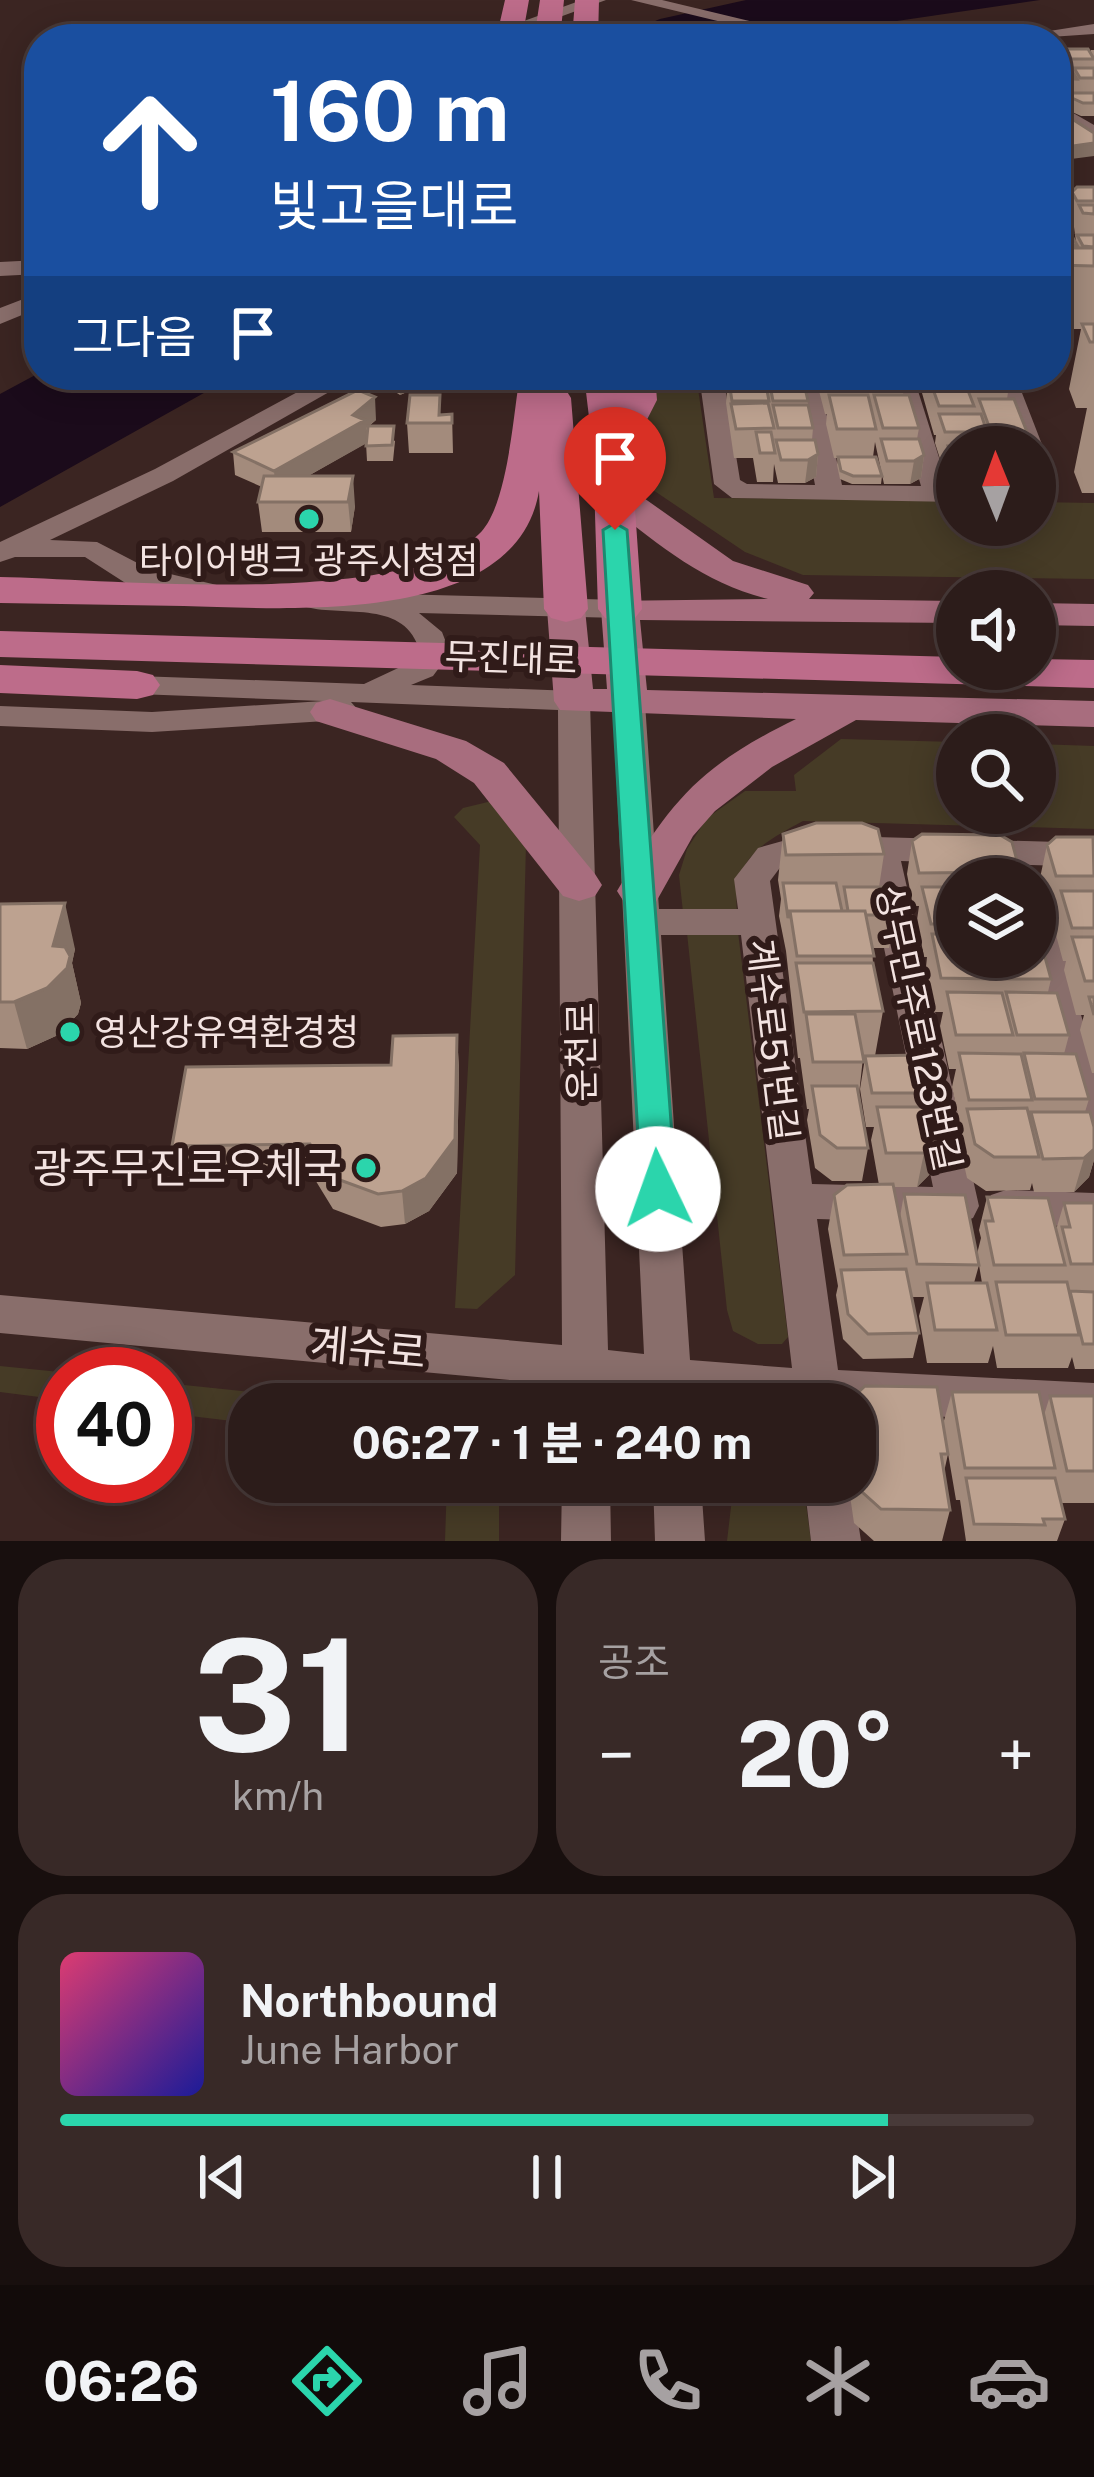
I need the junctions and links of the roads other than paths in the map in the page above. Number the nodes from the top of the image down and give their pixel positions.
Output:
1 (645, 1) edge
2 (602, 3) edge
3 (537, 24) edge
4 (748, 24) edge
5 (321, 390) edge
6 (328, 390) edge
7 (505, 390) edge
8 (536, 390) edge
9 (553, 390) edge
10 (604, 390) edge
11 (639, 390) edge
12 (713, 390) edge
13 (809, 390) edge
14 (907, 390) edge
15 (1009, 390) edge
16 (312, 395) junction
17 (1022, 426) edge
18 (936, 466) edge
19 (612, 471) junction
20 (830, 493) junction
21 (936, 494) edge
22 (5, 550) edge
23 (217, 589) junction
24 (1, 590) edge
25 (394, 606) junction
26 (566, 609) junction
27 (936, 609) edge
28 (838, 610) junction
29 (936, 611) edge
30 (1056, 615) edge
31 (1094, 616) edge
32 (0, 617) edge
33 (621, 621) junction
34 (936, 639) edge
35 (1056, 643) edge
36 (0, 644) edge
37 (1094, 644) edge
38 (1094, 674) edge
39 (16, 679) edge
40 (137, 685) junction
41 (369, 692) junction
42 (470, 698) junction
43 (574, 701) junction
44 (628, 703) junction
45 (853, 707) junction
46 (330, 712) junction
47 (1094, 713) edge
48 (0, 716) edge
49 (880, 850) junction
50 (1094, 855) edge
51 (951, 858) edge
52 (1056, 861) edge
53 (752, 879) joint
54 (579, 885) junction
55 (641, 907) junction
56 (758, 922) junction
57 (1052, 978) edge
58 (1094, 1133) edge
59 (793, 1201) junction
60 (958, 1205) junction
61 (1094, 1210) edge
62 (0, 1314) edge
63 (569, 1383) edge
64 (585, 1383) edge
65 (668, 1383) edge
66 (816, 1383) edge
67 (876, 1399) edge
68 (1094, 1404) edge
69 (586, 1503) edge
70 (677, 1503) edge
71 (831, 1503) edge
72 (586, 1541) edge
73 (680, 1541) edge
74 (836, 1541) edge

1 - 4 street
2 - 3 street
5 - 16 street
6 - 16 street
7 - 23 highway
8 - 23 highway
9 - 26 highway
10 - 19 highway
11 - 19 highway
12 - 20 street
13 - 20 street
14 - 18 street
15 - 17 street
16 - 22 street
19 - 27 main road
19 - 33 highway
20 - 21 street
22 - 23 street
23 - 24 highway
23 - 25 street
25 - 26 street
25 - 41 street
26 - 33 street
26 - 43 main road
28 - 29 main road, 무진대로
28 - 33 main road, 무진대로
28 - 45 main road
30 - 31 main road
32 - 33 highway, 무진대로
33 - 34 highway, 무진대로
33 - 44 main road
35 - 37 highway
36 - 38 highway, 무진대로
39 - 40 highway
40 - 41 street
40 - 46 street
41 - 42 street
42 - 43 street
42 - 46 street
43 - 44 main road, 무진대로
43 - 54 street, 운천로
44 - 45 main road, 무진대로
44 - 55 street, 운천로
45 - 47 main road, 무진대로
45 - 55 main road
46 - 48 street
46 - 54 main road
49 - 51 street, 상무민주로123번길
49 - 53 street, 상무민주로123번길
49 - 60 street, 상무민주로123번길
50 - 52 street, 상무민주로123번길
53 - 56 street, 계수로51번길
54 - 64 street, 운천로
55 - 56 street
55 - 65 street, 운천로
56 - 59 street, 계수로51번길
57 - 58 street
59 - 60 street
59 - 66 street, 계수로51번길
60 - 61 street
62 - 63 street, 계수로
67 - 68 street, 계수로
69 - 72 street
70 - 73 street
71 - 74 street

